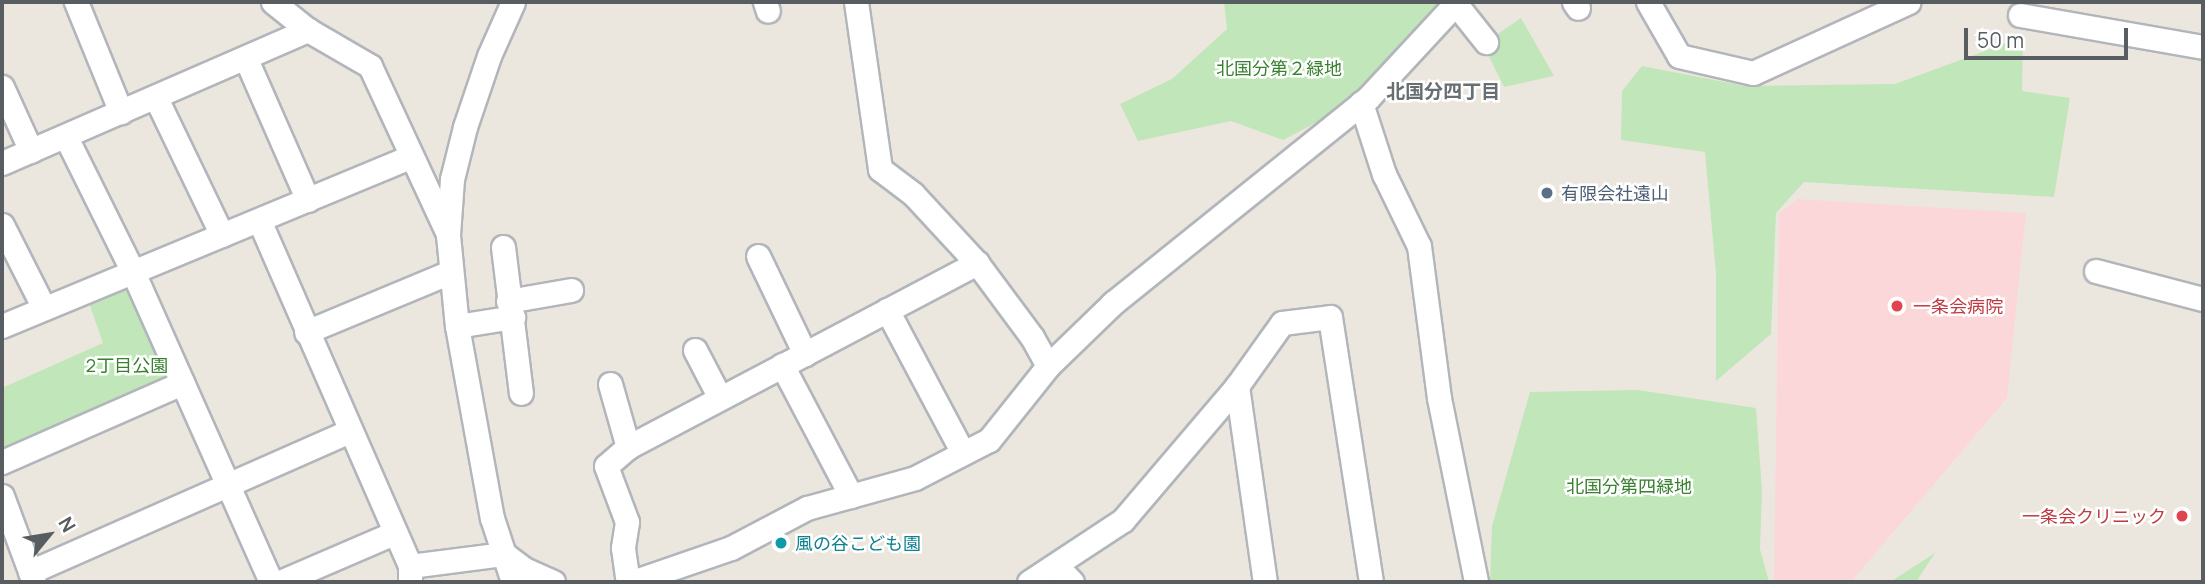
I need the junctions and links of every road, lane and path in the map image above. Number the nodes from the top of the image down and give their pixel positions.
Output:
1 (76, 2) edge
2 (272, 2) edge
3 (513, 2) edge
4 (856, 2) edge
5 (1648, 2) edge
6 (1909, 2) edge
7 (1456, 3) edge
8 (2020, 15) dead end
9 (308, 30) junction
10 (1486, 42) dead end
11 (2203, 47) edge
12 (246, 59) junction
13 (2, 88) edge
14 (156, 97) junction
15 (1362, 103) junction
16 (121, 112) junction
17 (66, 137) junction
18 (32, 151) junction
19 (411, 157) junction
20 (2, 163) edge
21 (308, 200) junction
22 (258, 220) junction
23 (2, 225) edge
24 (222, 235) junction
25 (449, 235) junction
26 (503, 247) dead end
27 (758, 256) dead end
28 (976, 263) junction
29 (2096, 271) dead end
30 (133, 272) junction
31 (450, 272) junction
32 (571, 290) dead end
33 (2203, 299) edge
34 (44, 308) junction
35 (510, 309) junction
36 (887, 310) junction
37 (2, 326) edge
38 (457, 326) junction
39 (306, 332) junction
40 (695, 350) dead end
41 (805, 354) junction
42 (782, 365) junction
43 (1048, 366) junction
44 (182, 383) junction
45 (610, 384) dead end
46 (1237, 386) junction
47 (521, 393) dead end
48 (720, 398) junction
49 (350, 431) junction
50 (628, 447) junction
51 (963, 453) junction
52 (2, 462) edge
53 (228, 485) junction
54 (851, 495) junction
55 (2, 496) edge
56 (394, 533) junction
57 (504, 554) junction
58 (410, 574) edge
59 (1065, 574) edge
60 (32, 577) edge
61 (271, 582) edge
62 (280, 582) edge
63 (513, 582) edge
64 (553, 582) edge
65 (630, 582) edge
66 (1029, 582) edge
67 (1265, 582) edge
68 (1371, 582) edge
69 (1476, 582) edge

1 - 16 street
2 - 9 street
3 - 25 street
4 - 28 street
5 - 6 street
7 - 10 street
7 - 15 street
8 - 11 street
9 - 12 street
9 - 19 street
12 - 14 street
12 - 21 street
13 - 18 street
14 - 16 street
14 - 24 street
15 - 43 street
15 - 69 street
16 - 17 street
17 - 18 street
17 - 30 street
18 - 20 street
19 - 21 street
19 - 25 street
21 - 22 street
22 - 24 street
22 - 39 street
23 - 34 street
24 - 30 street
25 - 31 street
26 - 35 street
27 - 41 street
28 - 36 street
28 - 43 street
29 - 33 street
30 - 34 street
30 - 44 street
31 - 38 street
31 - 39 street
32 - 35 street
34 - 37 street
35 - 38 street
35 - 47 street
36 - 41 street
36 - 51 street
38 - 57 street
39 - 49 street
40 - 48 street
41 - 42 street
42 - 48 street
42 - 54 street
43 - 51 street
44 - 52 street
44 - 53 street
45 - 50 street
46 - 59 street
46 - 67 street
46 - 68 street
48 - 50 street
49 - 53 street
49 - 56 street
50 - 65 street
51 - 54 street
53 - 60 street
53 - 61 street
54 - 65 street
55 - 60 street
56 - 58 street
56 - 62 street
57 - 58 street
57 - 63 street
57 - 64 street
59 - 66 street

